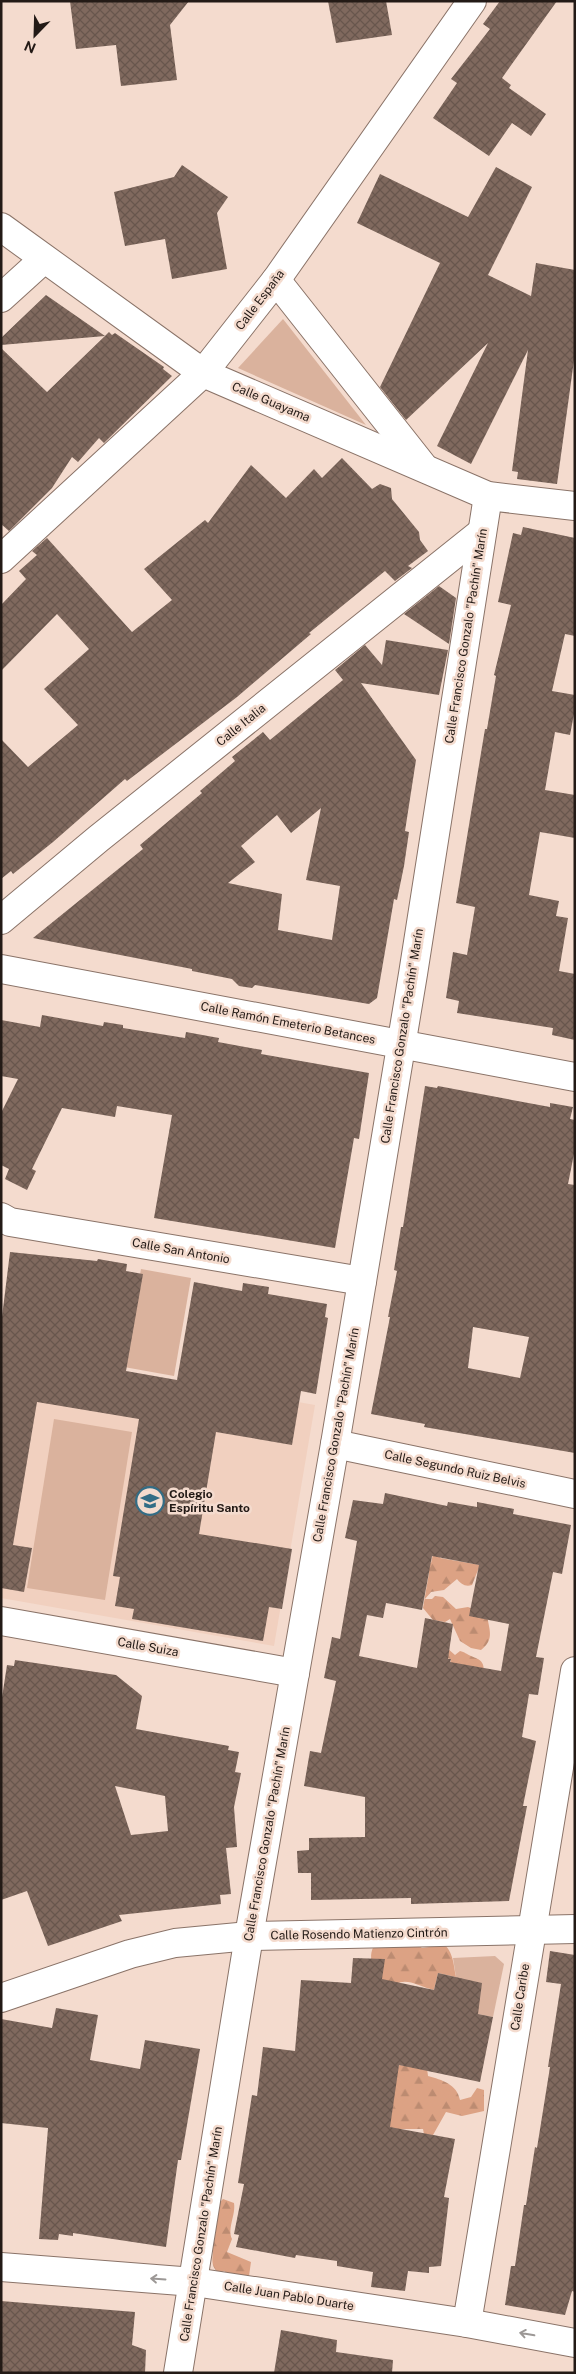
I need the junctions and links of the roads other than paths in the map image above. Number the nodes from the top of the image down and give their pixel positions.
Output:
1 (472, 1) edge
2 (1, 227) edge
3 (44, 259) junction
4 (276, 280) junction
5 (1, 298) edge
6 (203, 373) junction
7 (425, 468) junction
8 (488, 496) junction
9 (575, 506) edge
10 (482, 532) junction
11 (1, 559) edge
12 (1, 920) edge
13 (1, 969) edge
14 (401, 1044) junction
15 (575, 1077) edge
16 (1, 1217) edge
17 (362, 1281) junction
18 (335, 1444) junction
19 (575, 1494) edge
20 (1, 1621) edge
21 (575, 1672) edge
22 (295, 1673) junction
23 (575, 1929) edge
24 (531, 1930) junction
25 (249, 1936) junction
26 (1, 1998) edge
27 (1, 2267) edge
28 (194, 2282) junction
29 (467, 2323) junction
30 (575, 2342) edge
31 (178, 2373) edge

1 - 4 street, Calle España
2 - 3 street, Calle Guayama
3 - 5 street
3 - 6 street, Calle Guayama
4 - 6 street, Calle España
4 - 7 street
6 - 7 street, Calle Guayama
6 - 11 street, Calle España
7 - 8 street, Calle Guayama
8 - 9 street, Calle Guayama
8 - 10 street, Calle Francisco Gonzalo "Pachín" Marín
10 - 12 street, Calle Italia
10 - 14 street, Calle Francisco Gonzalo "Pachín" Marín
13 - 14 street, Calle Ramón Emeterio Betances
14 - 15 street, Calle Ramón Emeterio Betances
14 - 17 street, Calle Francisco Gonzalo "Pachín" Marín
16 - 17 street, Calle San Antonio
17 - 18 street, Calle Francisco Gonzalo "Pachín" Marín
18 - 19 street, Calle Segundo Ruiz Belvis
18 - 22 street, Calle Francisco Gonzalo "Pachín" Marín
20 - 22 street, Calle Suiza
21 - 24 street, Calle Caribe
22 - 25 street, Calle Francisco Gonzalo "Pachín" Marín
23 - 24 street, Calle Rosendo Matienzo Cintrón
24 - 25 street, Calle Rosendo Matienzo Cintrón
24 - 29 street, Calle Caribe
25 - 26 street, Calle Rosendo Matienzo Cintrón
25 - 28 street, Calle Francisco Gonzalo "Pachín" Marín
28 -> 27 street, Calle Juan Pablo Duarte
28 - 29 street, Calle Juan Pablo Duarte
28 - 31 street, Calle Francisco Gonzalo "Pachín" Marín
30 -> 29 street, Calle Juan Pablo Duarte

